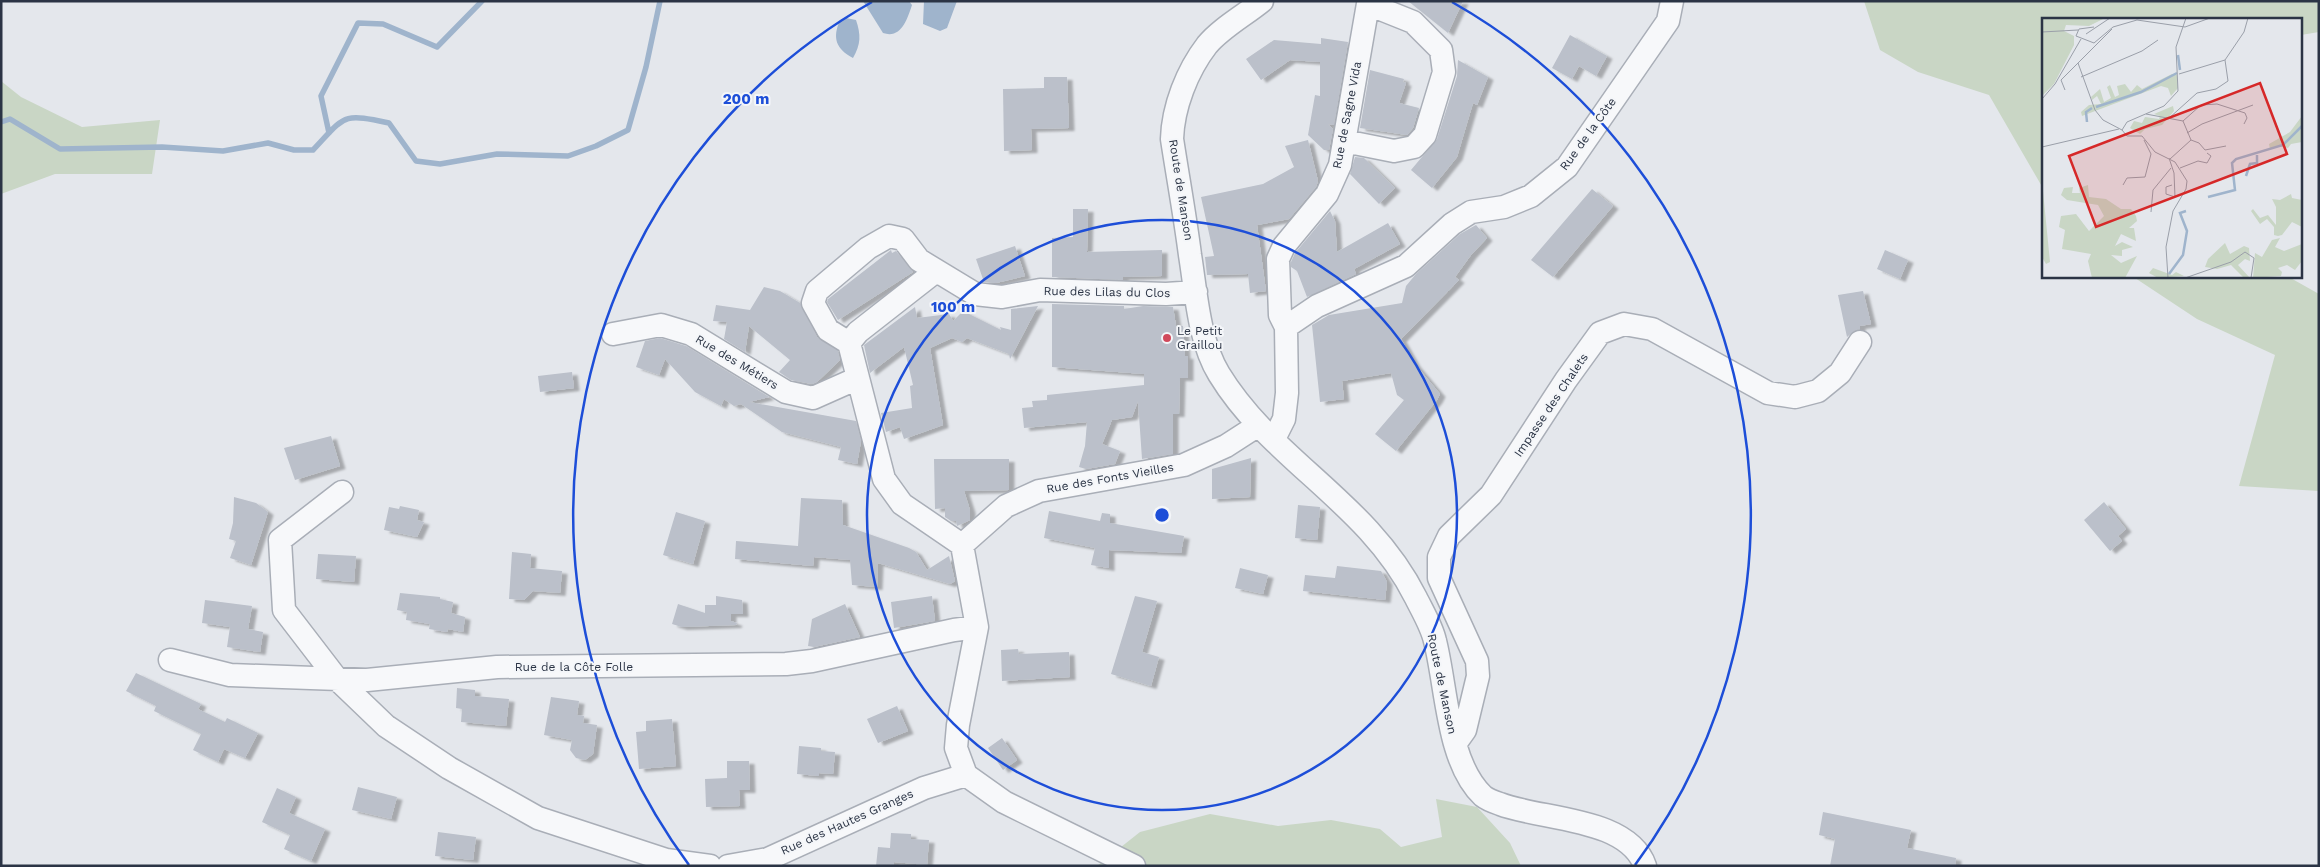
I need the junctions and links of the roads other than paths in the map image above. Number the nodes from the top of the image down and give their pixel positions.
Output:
1 (1262, 1) edge
2 (1672, 1) edge
3 (1344, 141) junction
4 (936, 271) junction
5 (1196, 292) junction
6 (1286, 327) junction
7 (613, 334) dead end
8 (1860, 342) dead end
9 (849, 343) junction
10 (858, 378) junction
11 (1265, 433) junction
12 (342, 492) dead end
13 (962, 545) junction
14 (977, 627) junction
15 (170, 660) dead end
16 (337, 679) junction
17 (1455, 744) junction
18 (966, 775) junction
19 (1122, 864) edge
20 (710, 866) edge
21 (728, 866) edge
22 (1645, 866) edge

1 - 5 street, Route de Manson
2 - 6 street, Rue de la Côte
3 - 3 street, Rue de Sagne Vida
3 - 6 street, Rue de Sagne Vida
4 - 5 street, Rue des Lilas du Clos
4 - 9 street
4 - 9 street, Rue des Lilas du Clos
5 - 11 street, Route de Manson
6 - 11 street, Rue de Sagne Vida
7 - 10 street, Rue des Métiers
8 - 17 street, Impasse des Chalets
9 - 10 street
10 - 13 street
11 - 13 street, Rue des Fonts Vieilles
11 - 17 street, Route de Manson
12 - 16 street
13 - 14 street
14 - 16 street, Rue de la Côte Folle
14 - 18 street
15 - 16 street, Rue de la Côte Folle
16 - 20 street
17 - 22 street, Route de Manson
18 - 19 street
18 - 21 street, Rue des Hautes Granges

